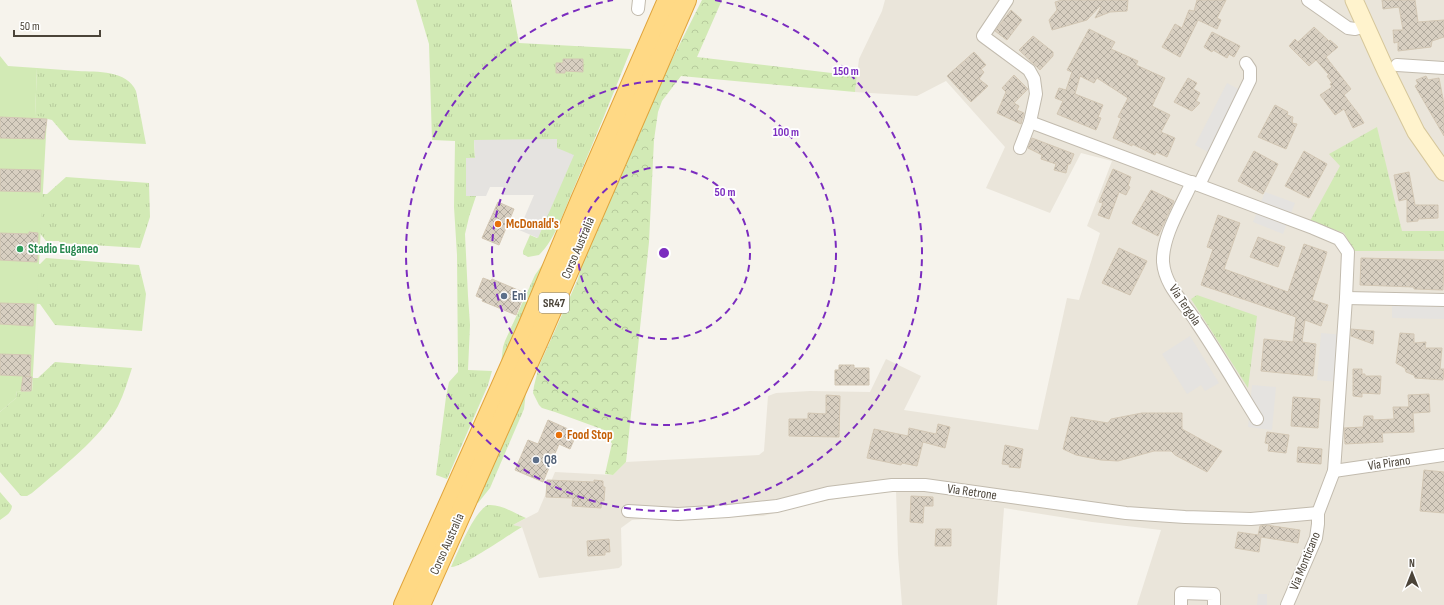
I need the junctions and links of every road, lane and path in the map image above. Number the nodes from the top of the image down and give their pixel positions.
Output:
1 (668, 0) edge
2 (686, 0) edge
3 (691, 0) edge
4 (1007, 0) edge
5 (1308, 0) edge
6 (1354, 0) edge
7 (676, 23) junction
8 (1365, 26) junction
9 (1246, 63) dead end
10 (1397, 65) dead end
11 (1444, 68) edge
12 (1030, 122) junction
13 (1020, 148) dead end
14 (1444, 172) edge
15 (1196, 183) junction
16 (1346, 298) junction
17 (1444, 300) edge
18 (1257, 419) dead end
19 (1444, 455) edge
20 (1334, 471) junction
21 (628, 511) dead end
22 (1318, 513) junction
23 (404, 605) edge
24 (420, 605) edge
25 (1181, 605) edge
26 (1214, 605) edge
27 (1287, 605) edge

1 - 23 highway, Corso Australia / SR47
2 - 7 highway, Corso Australia / SR47
3 - 7 highway, SR47
4 - 12 street
5 - 8 street
6 - 8 main road
7 - 24 highway, Corso Australia / SR47
8 - 14 main road
9 - 15 street, Via Tergola
10 - 11 street
12 - 13 street
12 - 15 street
15 - 16 street
15 - 18 street, Via Tergola
16 - 17 street
16 - 20 street
19 - 20 street, Via Pirano
20 - 22 street, Via Monticano
21 - 22 street, Via Retrone
22 - 27 street, Via Monticano
25 - 26 street

